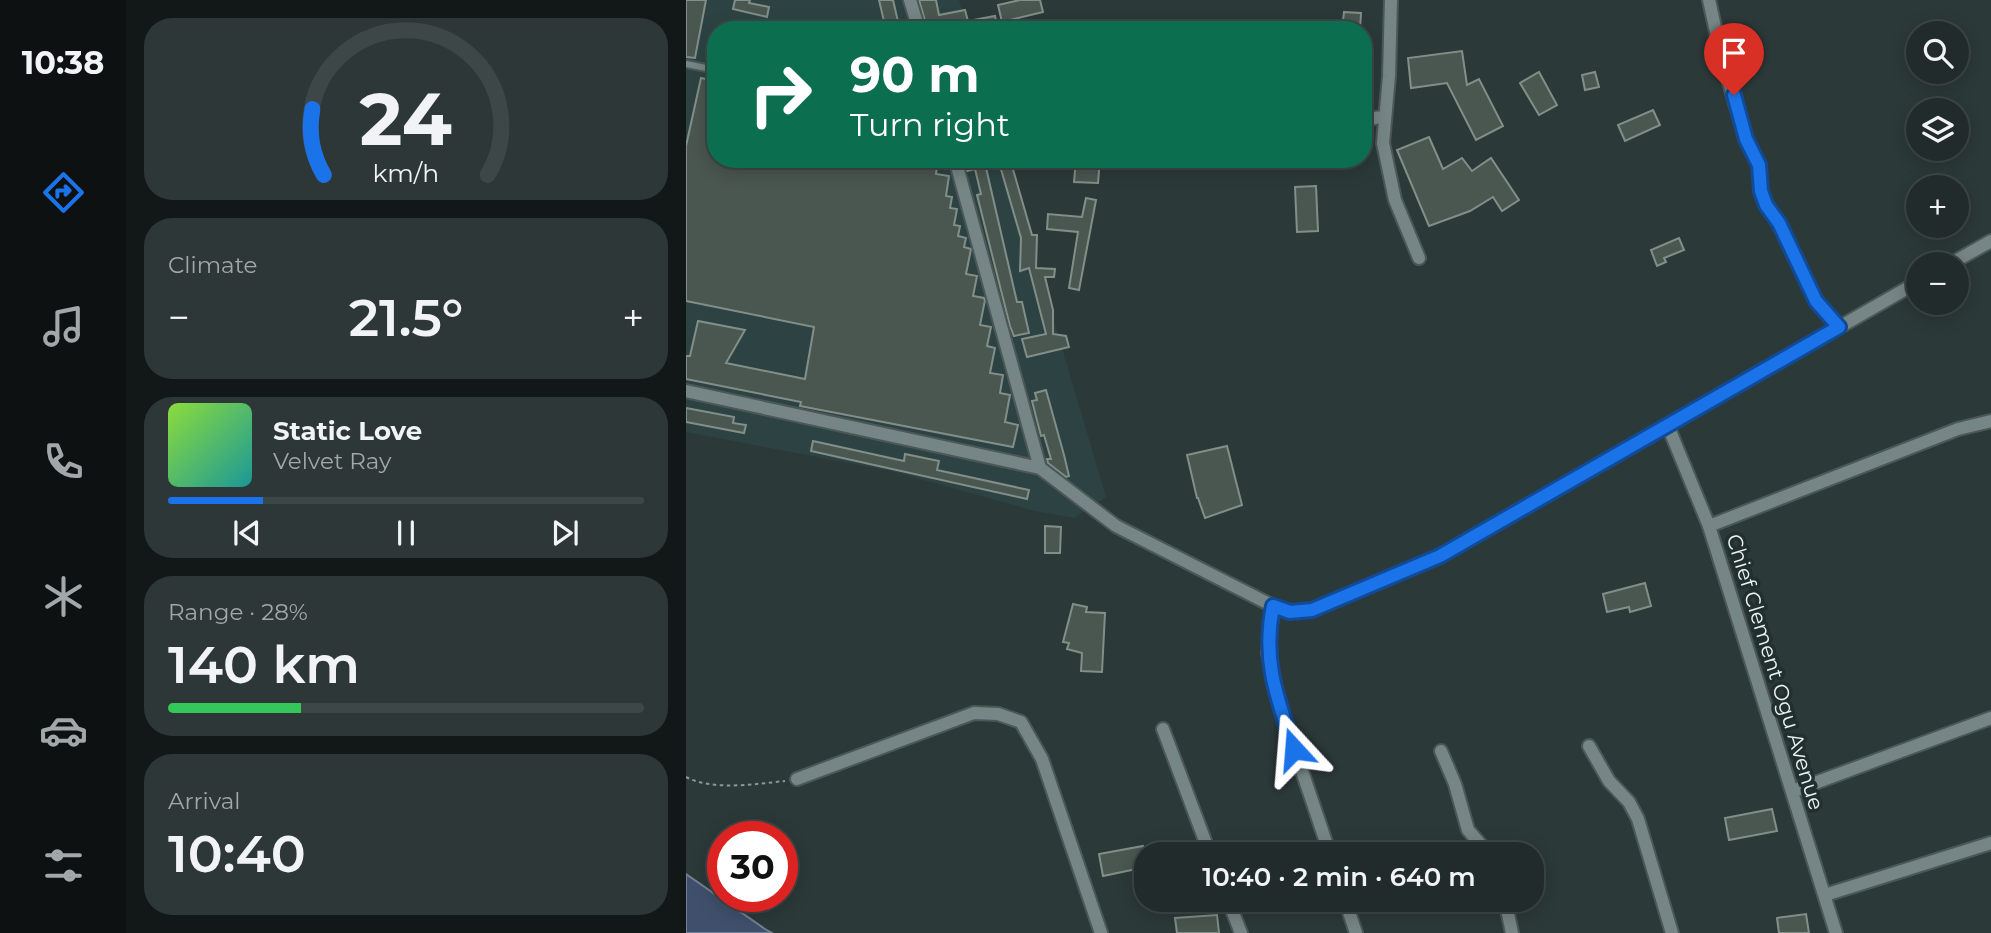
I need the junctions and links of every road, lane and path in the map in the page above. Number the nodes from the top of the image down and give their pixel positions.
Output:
1 (910, 0) edge
2 (1391, 0) edge
3 (1709, 0) edge
4 (916, 21) edge
5 (686, 64) edge
6 (707, 68) edge
7 (1385, 117) junction
8 (1372, 118) edge
9 (958, 168) edge
10 (1991, 241) edge
11 (1969, 253) edge
12 (1419, 258) dead end
13 (1906, 289) edge
14 (1839, 327) junction
15 (686, 391) edge
16 (1991, 421) edge
17 (1668, 426) junction
18 (1041, 468) junction
19 (1709, 526) junction
20 (1273, 606) junction
21 (1991, 718) edge
22 (1163, 729) dead end
23 (1589, 746) dead end
24 (1441, 751) dead end
25 (686, 777) edge
26 (797, 779) joint
27 (1793, 791) junction
28 (1205, 842) edge
29 (1326, 842) edge
30 (1478, 842) edge
31 (1991, 843) edge
32 (1825, 895) junction
33 (1233, 912) edge
34 (1349, 912) edge
35 (1508, 912) edge
36 (1101, 933) edge
37 (1241, 933) edge
38 (1356, 933) edge
39 (1512, 933) edge
40 (1672, 933) edge
41 (1836, 933) edge

1 - 4 street
2 - 7 street
3 - 14 street
5 - 6 lane
7 - 8 street
7 - 12 street
9 - 18 street
10 - 11 street
13 - 14 street
14 - 17 street
15 - 18 street
16 - 19 street
17 - 19 street, Chief Clement Ogu Avenue
17 - 20 street
18 - 20 street
19 - 27 street, Chief Clement Ogu Avenue
20 - 29 street
21 - 27 street
22 - 28 street
23 - 40 street
24 - 30 street
25 - 26 path
26 - 36 street
27 - 32 street, Chief Clement Ogu Avenue
31 - 32 street
32 - 41 street, Chief Clement Ogu Avenue
33 - 37 street
34 - 38 street
35 - 39 street

